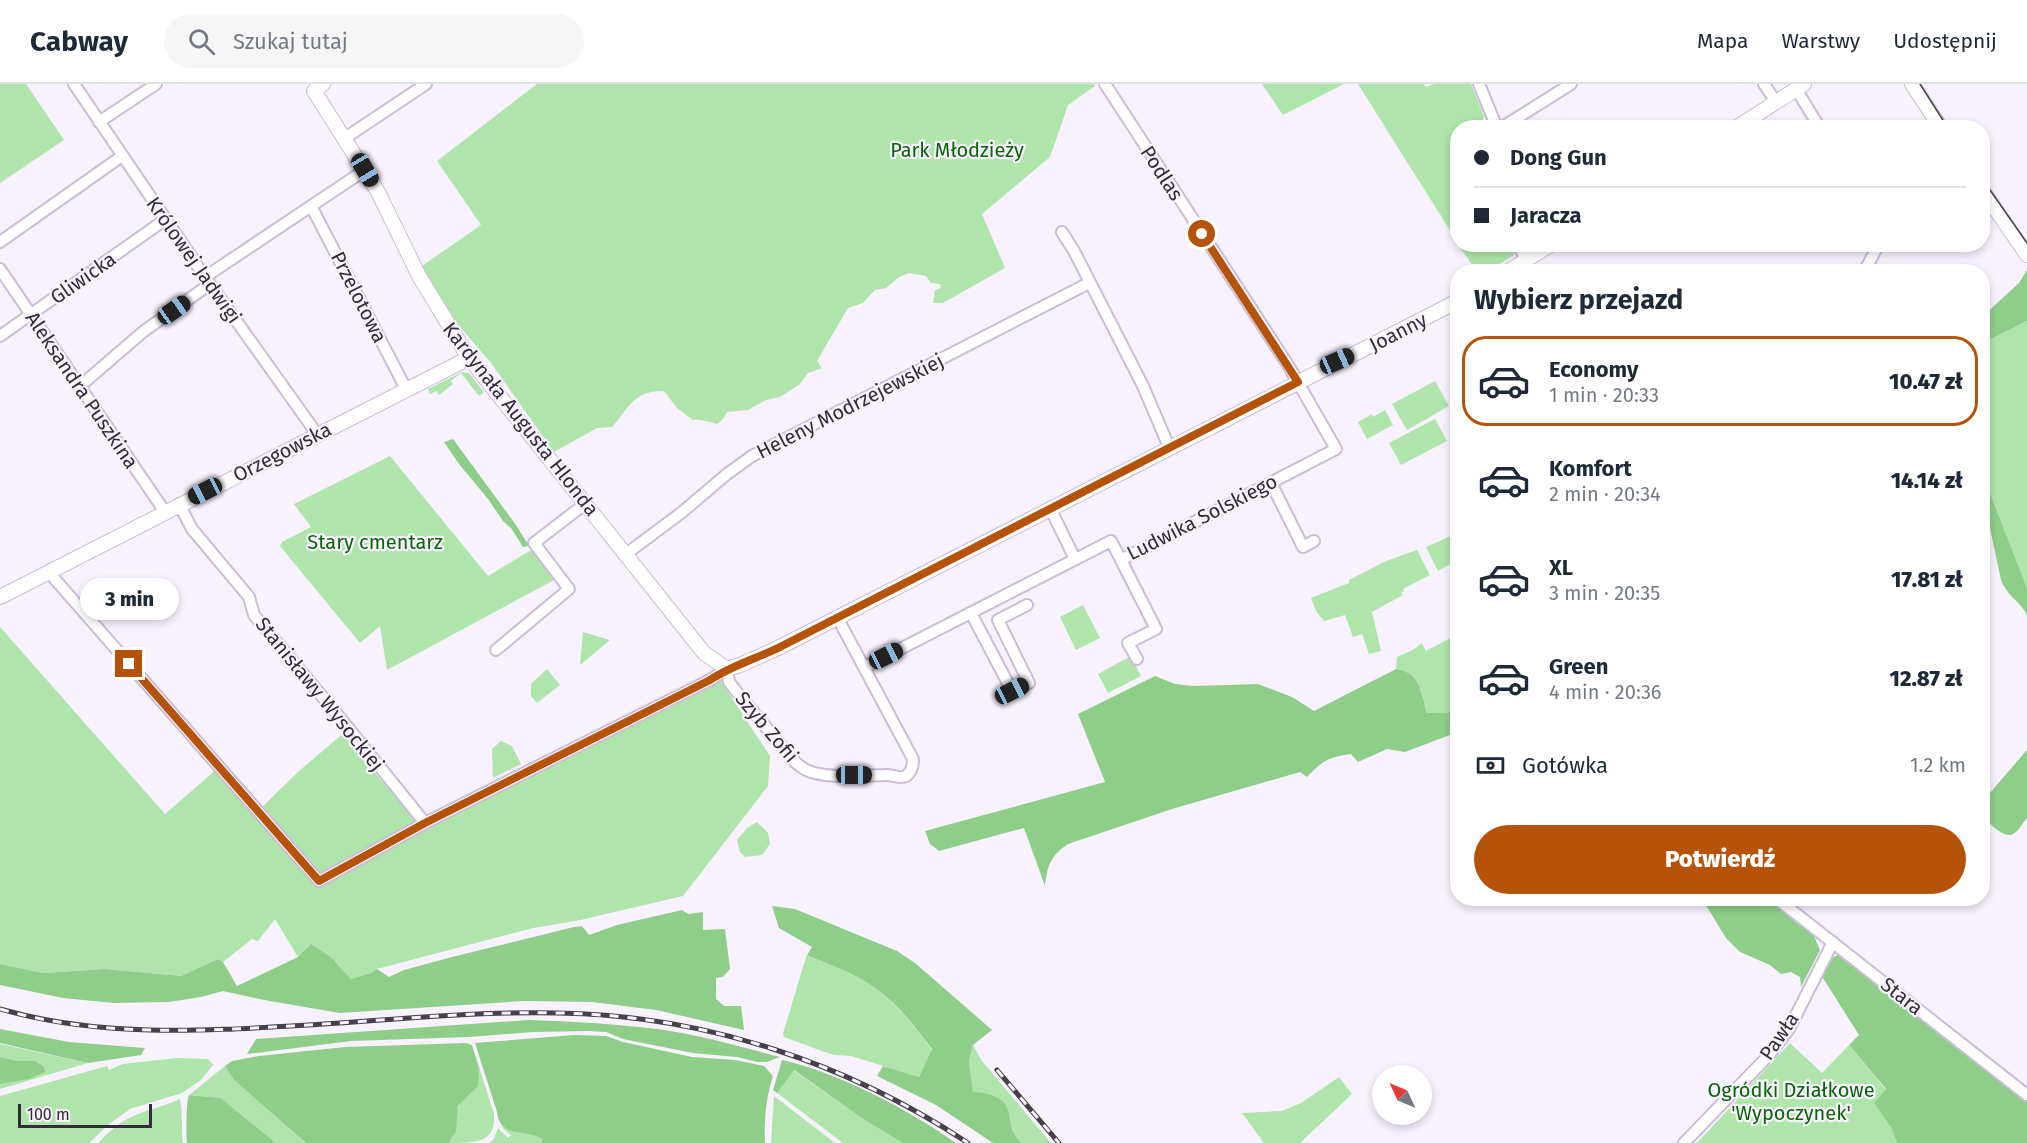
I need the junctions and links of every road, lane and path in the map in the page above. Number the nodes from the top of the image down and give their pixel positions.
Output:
1 (74, 84) edge
2 (156, 84) edge
3 (426, 84) edge
4 (1105, 84) edge
5 (1479, 84) edge
6 (1571, 84) edge
7 (1764, 84) edge
8 (1912, 84) edge
9 (315, 86) edge
10 (1800, 86) edge
11 (1776, 102) junction
12 (1495, 120) edge
13 (1512, 120) edge
14 (1748, 120) edge
15 (1816, 120) edge
16 (1936, 120) edge
17 (99, 122) junction
18 (345, 138) junction
19 (122, 156) junction
20 (365, 170) junction
21 (1990, 201) edge
22 (311, 206) junction
23 (166, 219) junction
24 (1062, 232) dead end
25 (0, 242) edge
26 (1522, 252) edge
27 (1540, 252) edge
28 (2027, 255) edge
29 (1527, 260) junction
30 (1521, 264) edge
31 (0, 269) edge
32 (208, 280) junction
33 (1089, 283) junction
34 (1450, 305) edge
35 (31, 315) junction
36 (0, 336) edge
37 (469, 358) junction
38 (1298, 382) junction
39 (79, 387) junction
40 (406, 388) junction
41 (317, 434) junction
42 (1170, 447) junction
43 (1271, 483) junction
44 (179, 504) junction
45 (586, 505) junction
46 (1050, 508) junction
47 (165, 512) junction
48 (1314, 541) dead end
49 (626, 554) junction
50 (1075, 559) junction
51 (1121, 561) junction
52 (50, 570) junction
53 (0, 597) edge
54 (1027, 605) dead end
55 (971, 613) junction
56 (837, 617) junction
57 (496, 650) dead end
58 (1137, 659) dead end
59 (865, 667) junction
60 (727, 669) junction
61 (425, 823) junction
62 (1786, 906) edge
63 (1833, 942) junction
64 (2027, 1095) edge
65 (1684, 1143) edge

1 - 17 street, Królowej Jadwigi
2 - 17 street
3 - 18 street
4 - 38 street, Podlas
5 - 12 street
6 - 13 street
7 - 11 street
8 - 16 street
9 - 18 street, Kardynała Augusta Hlonda
10 - 11 street
10 - 15 street
11 - 14 street
17 - 19 street, Królowej Jadwigi
18 - 20 street, Kardynała Augusta Hlonda
19 - 23 street, Królowej Jadwigi
19 - 25 street
20 - 22 street
20 - 37 street, Kardynała Augusta Hlonda
21 - 28 street
22 - 32 street
22 - 40 street, Przelotowa
23 - 32 street, Królowej Jadwigi
23 - 35 street, Gliwicka
24 - 33 street
26 - 29 street
27 - 29 street
29 - 30 street
31 - 35 street, Aleksandra Puszkina
32 - 39 street
32 - 41 street, Królowej Jadwigi
33 - 42 street
33 - 49 street, Heleny Modrzejewskiej
34 - 38 street, Joanny
35 - 36 street, Gliwicka
35 - 39 street, Aleksandra Puszkina
37 - 40 street, Orzegowska
37 - 45 street, Kardynała Augusta Hlonda
38 - 42 street, Joanny
38 - 43 street, Ludwika Solskiego
39 - 47 street, Aleksandra Puszkina
40 - 41 street, Orzegowska
41 - 44 street, Orzegowska
42 - 46 street, Joanny
43 - 48 street
43 - 51 street, Ludwika Solskiego
44 - 47 street, Orzegowska
44 - 61 street, Stanisławy Wysockiej
45 - 49 street, Kardynała Augusta Hlonda
45 - 57 street
46 - 50 street
46 - 56 street, Joanny
47 - 52 street, Orzegowska
49 - 60 street, Kardynała Augusta Hlonda
50 - 51 street, Ludwika Solskiego
50 - 55 street, Ludwika Solskiego
51 - 58 street
52 - 53 street, Orzegowska
52 - 61 street
54 - 55 street
55 - 59 street, Ludwika Solskiego
56 - 59 street
56 - 60 street, Joanny
59 - 60 street, Szyb Zofii
60 - 61 street
62 - 63 street, Stara
63 - 64 street, Stara
63 - 65 street, Pawła

